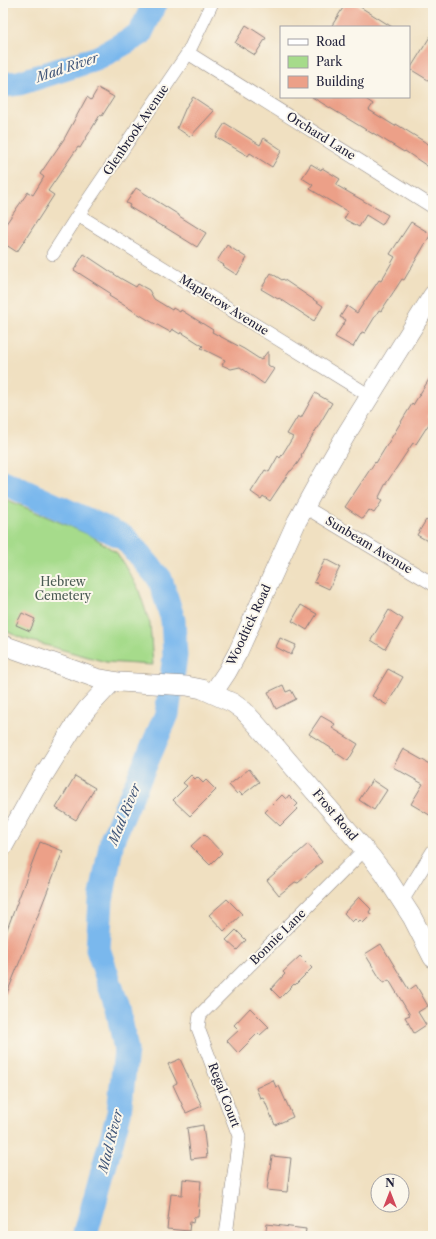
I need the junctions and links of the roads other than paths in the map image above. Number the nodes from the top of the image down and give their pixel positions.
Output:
1 (212, 3) edge
2 (188, 52) junction
3 (433, 207) edge
4 (78, 215) junction
5 (53, 254) dead end
6 (433, 295) edge
7 (370, 396) junction
8 (305, 507) junction
9 (433, 584) edge
10 (3, 645) edge
11 (113, 681) junction
12 (213, 693) junction
13 (3, 847) edge
14 (364, 850) junction
15 (433, 850) edge
16 (402, 901) junction
17 (433, 958) edge
18 (198, 1028) joint
19 (226, 1234) dead end

1 - 2 street, Glenbrook Avenue
2 - 3 street, Orchard Lane
2 - 4 street, Glenbrook Avenue
4 - 5 street, Glenbrook Avenue
4 - 7 street, Maplerow Avenue
6 - 7 main road, Woodtick Road
7 - 8 main road, Woodtick Road
8 - 9 street, Sunbeam Avenue
8 - 12 main road, Woodtick Road
10 - 11 main road
11 - 12 main road
11 - 13 main road
12 - 14 main road, Frost Road
14 - 16 main road, Frost Road
14 - 18 street, Bonnie Lane
15 - 16 street
16 - 17 main road, Frost Road
18 - 19 street, Regal Court

